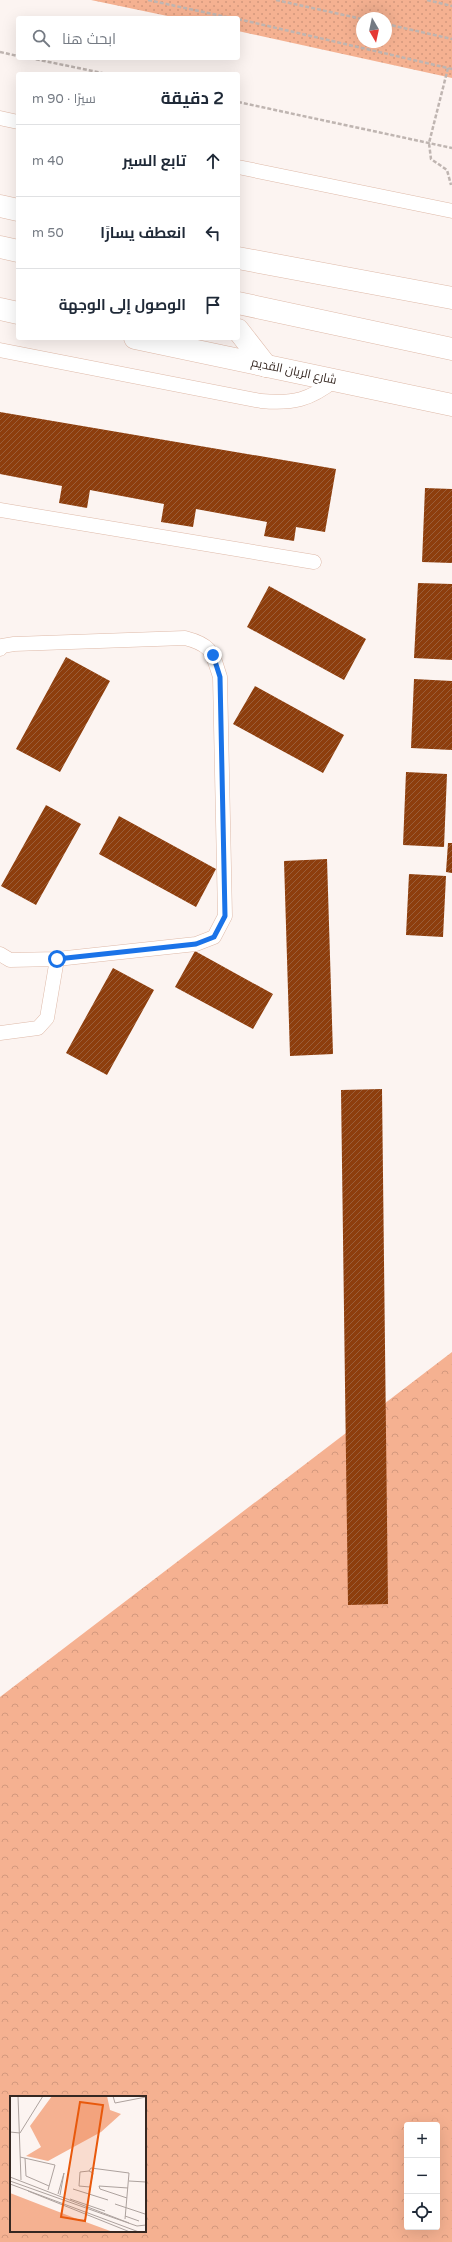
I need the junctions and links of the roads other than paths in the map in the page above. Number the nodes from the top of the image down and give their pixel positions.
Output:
1 (0, 118) edge
2 (16, 122) edge
3 (240, 167) edge
4 (0, 206) edge
5 (16, 210) edge
6 (452, 210) edge
7 (0, 247) edge
8 (16, 251) edge
9 (240, 258) edge
10 (452, 298) edge
11 (240, 303) edge
12 (0, 309) edge
13 (16, 313) edge
14 (240, 333) edge
15 (144, 340) edge
16 (452, 349) edge
17 (0, 350) edge
18 (266, 366) junction
19 (335, 380) junction
20 (452, 405) edge
21 (0, 510) edge
22 (314, 562) dead end
23 (0, 649) edge
24 (0, 954) edge
25 (57, 959) junction
26 (0, 1033) edge

1 - 2 lane
3 - 6 lane
4 - 5 street
7 - 8 street
9 - 10 street
11 - 16 street
12 - 13 street
14 - 18 street
15 - 18 street, شارع الريان القديم
17 - 19 lane
18 - 19 street, شارع الريان القديم
19 - 20 street, شارع الريان القديم
21 - 22 lane
23 - 25 lane
24 - 25 lane
25 - 26 lane

